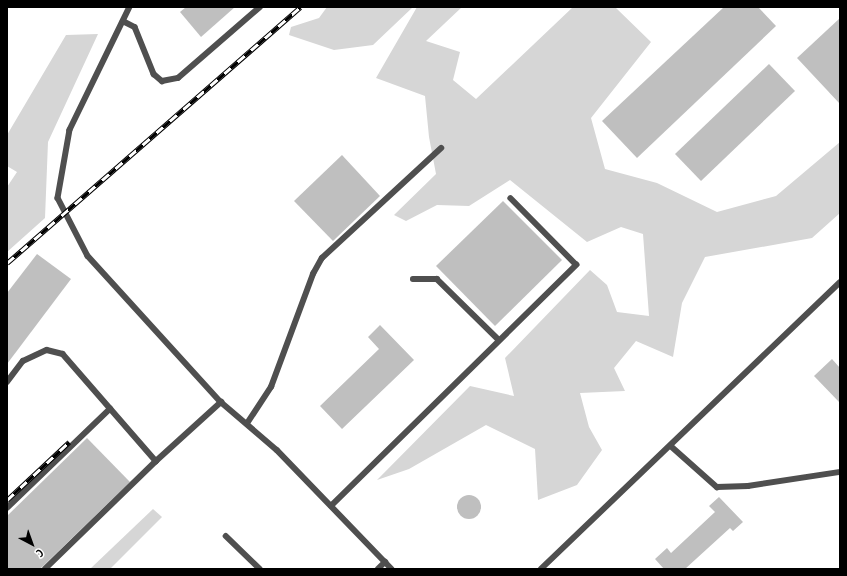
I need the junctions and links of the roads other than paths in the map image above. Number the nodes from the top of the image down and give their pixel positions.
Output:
1 (130, 7) edge
2 (260, 7) edge
3 (123, 21) junction
4 (441, 148) dead end
5 (511, 199) dead end
6 (413, 279) dead end
7 (840, 282) edge
8 (499, 340) junction
9 (7, 382) edge
10 (221, 402) junction
11 (110, 409) junction
12 (248, 422) junction
13 (671, 446) junction
14 (156, 461) junction
15 (840, 472) edge
16 (331, 506) junction
17 (7, 508) edge
18 (226, 536) dead end
19 (385, 562) junction
20 (45, 569) edge
21 (260, 569) edge
22 (378, 569) edge
23 (392, 569) edge
24 (541, 569) edge

1 - 3 lane
2 - 3 lane
3 - 10 lane
4 - 12 lane
5 - 8 lane
6 - 8 lane
7 - 13 lane
8 - 16 lane
9 - 11 lane
10 - 12 lane
10 - 14 lane
11 - 14 lane
11 - 17 lane
12 - 16 lane
13 - 15 lane
13 - 24 lane
14 - 20 lane
16 - 19 lane
18 - 21 lane
19 - 22 lane
19 - 23 lane

